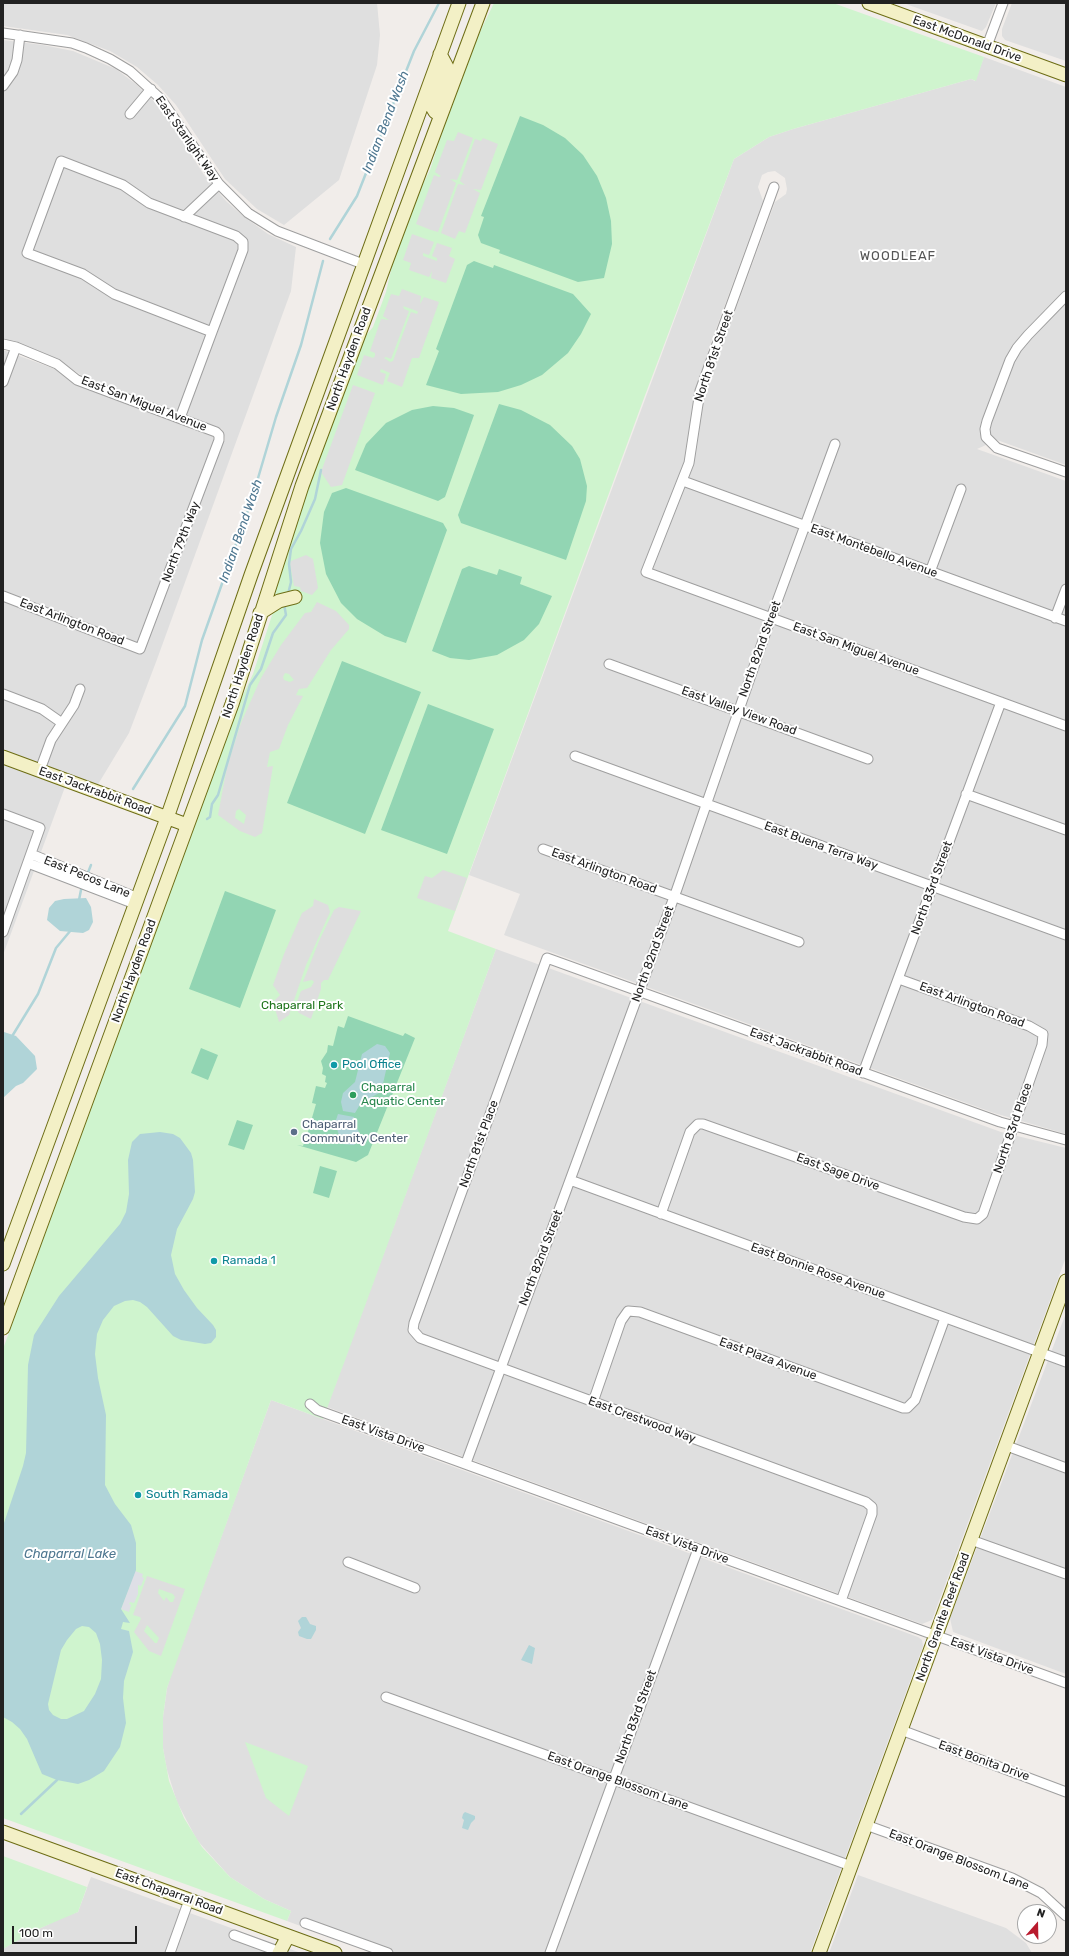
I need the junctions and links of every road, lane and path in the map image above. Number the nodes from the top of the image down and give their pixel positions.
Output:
1 (460, 3) edge
2 (483, 3) edge
3 (869, 3) edge
4 (1003, 3) edge
5 (3, 33) edge
6 (20, 35) junction
7 (987, 46) junction
8 (440, 54) junction
9 (1066, 75) edge
10 (3, 86) edge
11 (151, 89) junction
12 (130, 114) dead end
13 (440, 114) junction
14 (219, 184) junction
15 (774, 187) dead end
16 (184, 216) junction
17 (363, 264) junction
18 (1066, 296) edge
19 (212, 332) junction
20 (3, 344) edge
21 (16, 347) junction
22 (3, 382) edge
23 (180, 418) junction
24 (219, 435) joint
25 (835, 444) dead end
26 (1066, 472) edge
27 (682, 481) junction
28 (961, 489) dead end
29 (805, 526) junction
30 (646, 572) joint
31 (930, 572) junction
32 (1066, 589) edge
33 (3, 596) edge
34 (295, 597) dead end
35 (260, 613) junction
36 (771, 618) junction
37 (1055, 618) junction
38 (1066, 621) edge
39 (140, 649) joint
40 (609, 664) dead end
41 (80, 689) dead end
42 (3, 694) edge
43 (1001, 702) junction
44 (738, 710) junction
45 (62, 723) junction
46 (1066, 726) edge
47 (3, 756) edge
48 (575, 756) dead end
49 (868, 759) dead end
50 (40, 770) junction
51 (966, 794) junction
52 (707, 804) junction
53 (3, 814) edge
54 (167, 818) junction
55 (188, 825) junction
56 (1066, 830) edge
57 (544, 848) dead end
58 (31, 854) junction
59 (28, 864) junction
60 (932, 887) junction
61 (674, 897) junction
62 (137, 901) junction
63 (3, 932) edge
64 (1066, 935) edge
65 (799, 942) dead end
66 (548, 958) joint
67 (899, 979) junction
68 (639, 992) junction
69 (1043, 1034) joint
70 (863, 1073) junction
71 (1014, 1126) junction
72 (1066, 1140) edge
73 (570, 1180) junction
74 (661, 1214) junction
75 (978, 1219) joint
76 (3, 1264) edge
77 (1066, 1281) edge
78 (945, 1318) junction
79 (3, 1328) edge
80 (413, 1330) joint
81 (1041, 1352) junction
82 (1066, 1362) edge
83 (499, 1368) junction
84 (593, 1402) junction
85 (310, 1404) dead end
86 (1007, 1446) junction
87 (466, 1463) junction
88 (1066, 1468) edge
89 (972, 1540) junction
90 (698, 1549) junction
91 (348, 1562) dead end
92 (1066, 1574) edge
93 (415, 1588) dead end
94 (841, 1601) junction
95 (936, 1636) junction
96 (1066, 1683) edge
97 (386, 1696) dead end
98 (901, 1730) junction
99 (613, 1780) junction
100 (1066, 1792) edge
101 (866, 1824) junction
102 (3, 1832) edge
103 (851, 1866) junction
104 (189, 1900) junction
105 (1066, 1916) edge
106 (305, 1923) dead end
107 (234, 1935) dead end
108 (288, 1936) junction
109 (170, 1953) edge
110 (283, 1953) edge
111 (335, 1953) edge
112 (388, 1953) edge
113 (550, 1953) edge
114 (819, 1953) edge

1 - 8 main road, North Hayden Road
2 - 13 main road, North Hayden Road
3 - 7 main road, East McDonald Drive
4 - 7 street
5 - 6 street, East Starlight Way
6 - 10 street
6 - 11 street, East Starlight Way
7 - 9 main road, East McDonald Drive
8 - 13 main road
8 - 17 main road, North Hayden Road
11 - 12 street
11 - 14 street, East Starlight Way
13 - 35 main road, North Hayden Road
14 - 16 street
14 - 17 street, East Starlight Way
15 - 27 street, North 81st Street
16 - 19 street
16 - 19 street
17 - 54 main road, North Hayden Road
18 - 26 street
19 - 23 street
20 - 21 street, East San Miguel Avenue
21 - 22 street
21 - 23 street, East San Miguel Avenue
23 - 24 street, East San Miguel Avenue
24 - 39 street, North 79th Way
25 - 29 street, North 82nd Street
27 - 29 street, East Montebello Avenue
27 - 30 street, North 81st Street
28 - 31 street
29 - 31 street, East Montebello Avenue
29 - 36 street, North 82nd Street
30 - 36 street, East San Miguel Avenue
31 - 37 street, East Montebello Avenue
32 - 37 street
33 - 39 street, East Arlington Road
34 - 35 main road
35 - 55 main road, North Hayden Road
36 - 43 street, East San Miguel Avenue
36 - 44 street, North 82nd Street
37 - 38 street, East Montebello Avenue
40 - 44 street, East Valley View Road
41 - 45 street
42 - 45 street
43 - 46 street, East San Miguel Avenue
43 - 51 street, North 83rd Street
44 - 49 street, East Valley View Road
44 - 52 street, North 82nd Street
45 - 50 street
47 - 50 main road, East Jackrabbit Road
48 - 52 street, East Buena Terra Way
50 - 54 main road, East Jackrabbit Road
51 - 56 street
51 - 60 street, North 83rd Street
52 - 60 street, East Buena Terra Way
52 - 61 street, North 82nd Street
53 - 58 street, East Pecos Lane
54 - 55 main road, East Jackrabbit Road
54 - 62 main road, North Hayden Road
55 - 79 main road, North Hayden Road
57 - 61 street, East Arlington Road
58 - 59 street
58 - 62 street, East Pecos Lane
59 - 62 street, East Pecos Lane
59 - 63 street
60 - 64 street, East Buena Terra Way
60 - 67 street, North 83rd Street
61 - 65 street, East Arlington Road
61 - 68 street, North 82nd Street
62 - 76 main road, North Hayden Road
66 - 68 street, East Jackrabbit Road
66 - 80 street, North 81st Place
67 - 69 street, East Arlington Road
67 - 70 street, North 83rd Street
68 - 70 street, East Jackrabbit Road
68 - 73 street, North 82nd Street
69 - 71 street, North 83rd Place
70 - 71 street, East Jackrabbit Road
71 - 72 street, East Jackrabbit Road
71 - 75 street, North 83rd Place
73 - 74 street, East Bonnie Rose Avenue
73 - 83 street, North 82nd Street
74 - 75 street, East Sage Drive
74 - 78 street, East Bonnie Rose Avenue
77 - 81 main road, North Granite Reef Road
78 - 81 street, East Bonnie Rose Avenue
78 - 84 street, East Plaza Avenue
80 - 83 street, East Crestwood Way
81 - 82 street, East Bonnie Rose Avenue
81 - 86 main road, North Granite Reef Road
83 - 84 street, East Crestwood Way
83 - 87 street, North 82nd Street
84 - 94 street, East Crestwood Way
85 - 87 street, East Vista Drive
86 - 88 street
86 - 89 main road, North Granite Reef Road
87 - 90 street, East Vista Drive
89 - 92 street
89 - 95 main road, North Granite Reef Road
90 - 94 street, East Vista Drive
90 - 99 street, North 83rd Street
91 - 93 street
94 - 95 street, East Vista Drive
95 - 96 street, East Vista Drive
95 - 98 main road, North Granite Reef Road
97 - 99 street, East Orange Blossom Lane
98 - 100 street, East Bonita Drive
98 - 101 main road, North Granite Reef Road
99 - 103 street, East Orange Blossom Lane
99 - 113 street, North 83rd Street
101 - 103 main road, North Granite Reef Road
101 - 105 street, East Orange Blossom Lane
102 - 104 main road, East Chaparral Road
103 - 114 main road, North Granite Reef Road
104 - 108 main road, East Chaparral Road
104 - 109 street
106 - 112 street
107 - 110 street
108 - 110 main road
108 - 111 main road, East Chaparral Road

